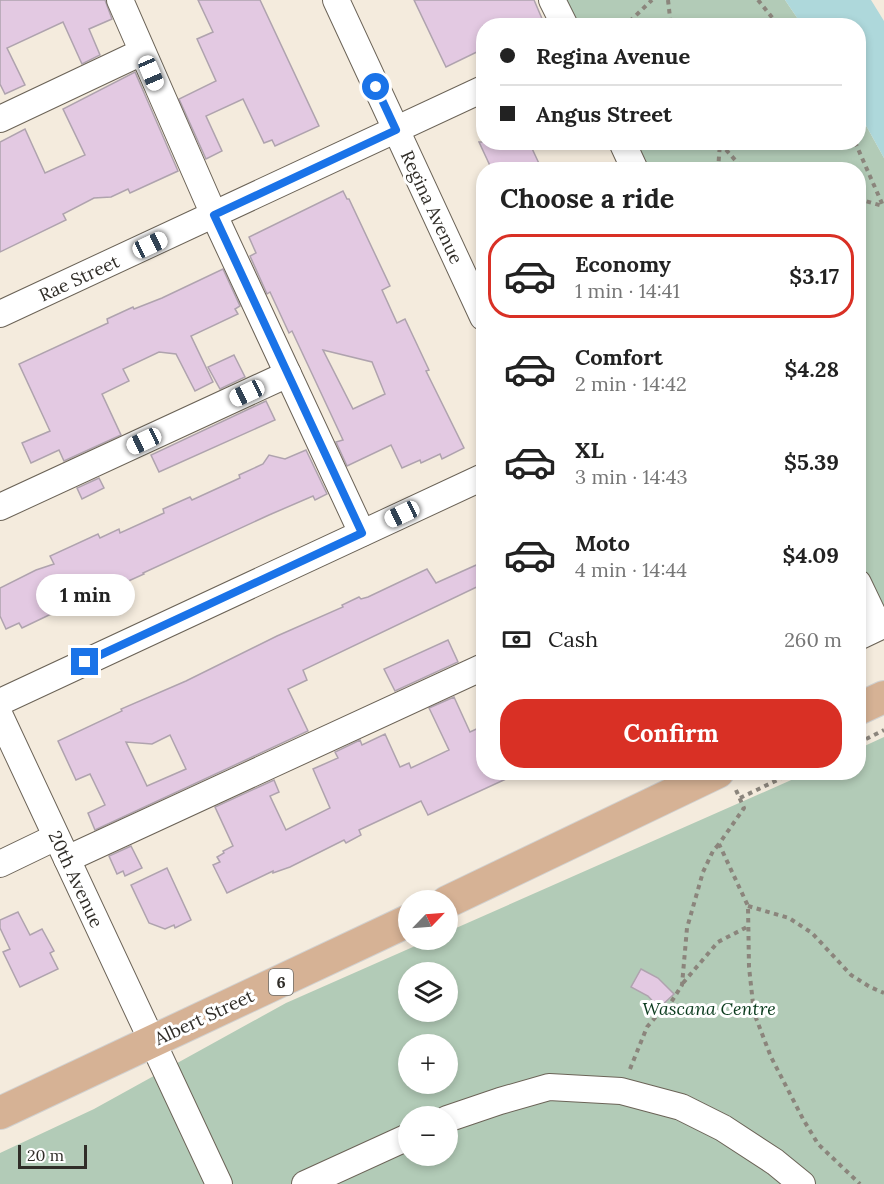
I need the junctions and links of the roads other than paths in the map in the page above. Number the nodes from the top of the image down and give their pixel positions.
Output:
1 (120, 0) edge
2 (336, 0) edge
3 (552, 0) edge
4 (560, 18) edge
5 (142, 52) junction
6 (476, 92) edge
7 (0, 119) edge
8 (396, 130) junction
9 (214, 215) junction
10 (476, 300) edge
11 (0, 314) edge
12 (288, 374) junction
13 (476, 480) edge
14 (0, 507) edge
15 (362, 533) junction
16 (866, 600) edge
17 (866, 633) edge
18 (476, 670) edge
19 (884, 697) edge
20 (0, 702) edge
21 (866, 705) edge
22 (0, 716) edge
23 (696, 780) edge
24 (61, 848) junction
25 (0, 864) edge
26 (458, 897) edge
27 (398, 926) edge
28 (153, 1041) junction
29 (0, 1113) edge
30 (458, 1115) edge
31 (398, 1142) edge
32 (219, 1184) edge
33 (305, 1184) edge
34 (802, 1184) edge

1 - 5 street
2 - 8 street, Regina Avenue
3 - 4 street
5 - 7 street
5 - 9 street
6 - 8 street, Rae Street
8 - 9 street, Rae Street
8 - 10 street, Regina Avenue
9 - 11 street, Rae Street
9 - 12 street
12 - 14 street
12 - 15 street
13 - 15 street
15 - 20 street
16 - 17 street
18 - 24 street
19 - 21 main road
22 - 24 street, 20th Avenue
23 - 26 main road
24 - 25 street
24 - 28 street, 20th Avenue
27 - 28 main road, Albert Street / 6
28 - 29 main road, Albert Street / 6
28 - 32 street, 20th Avenue
30 - 34 street
31 - 33 street

